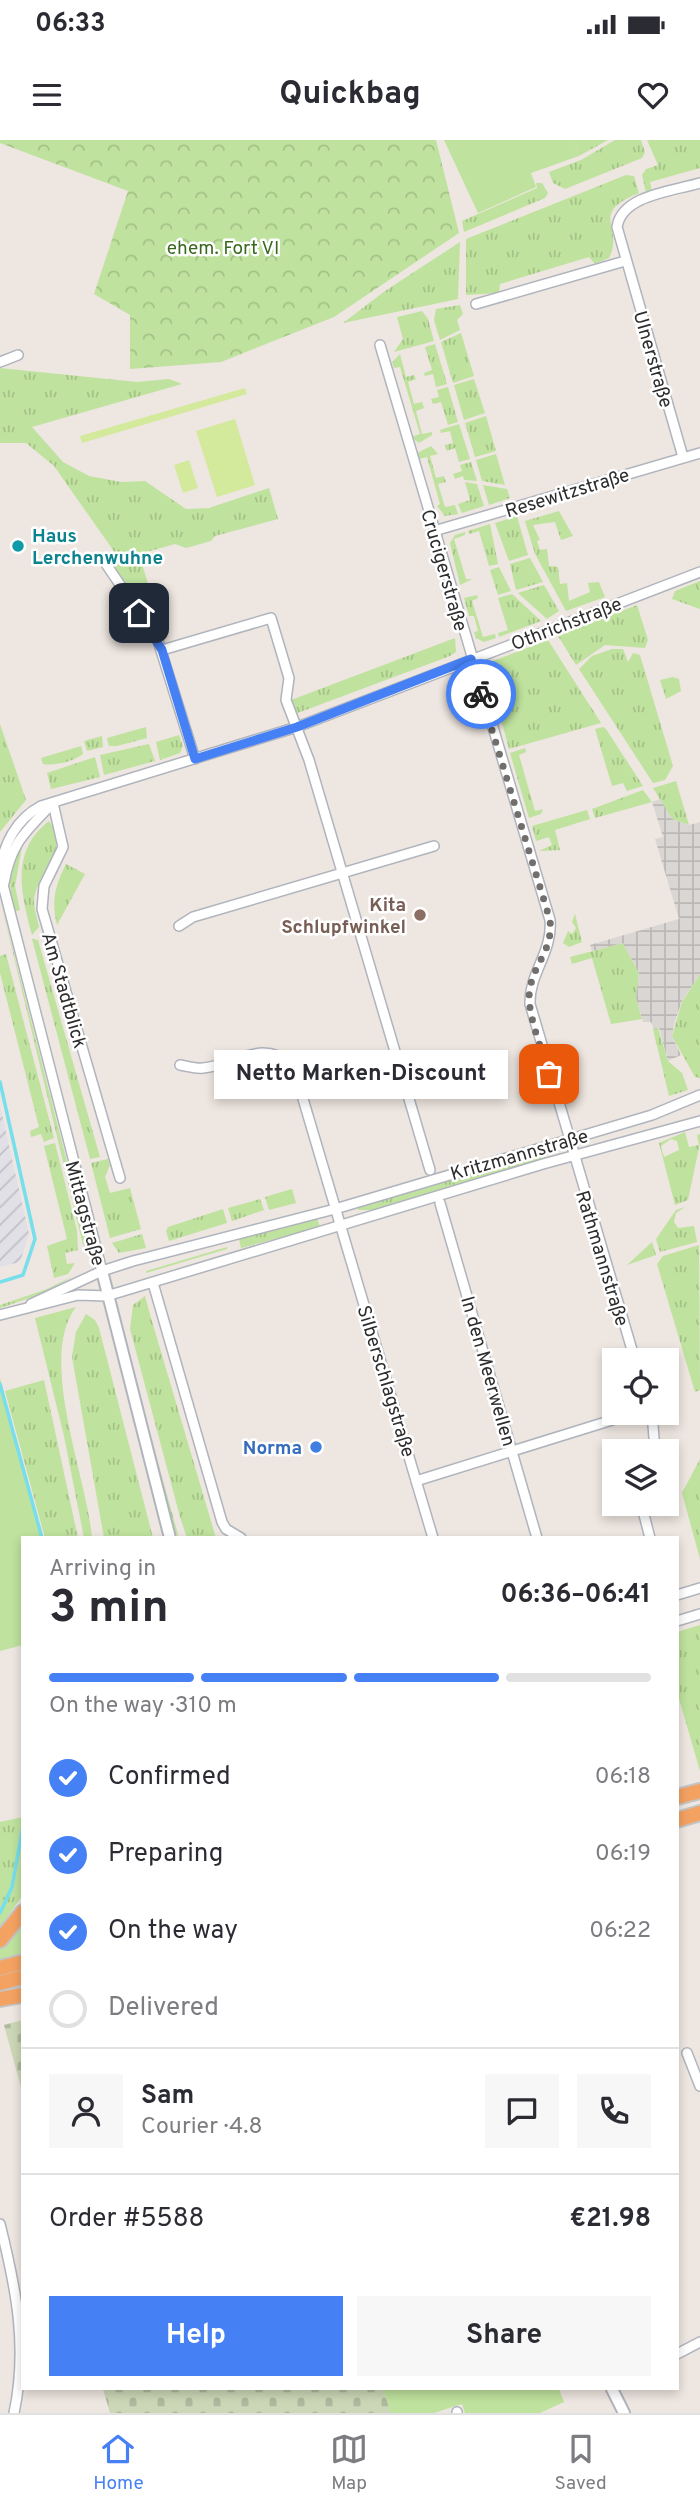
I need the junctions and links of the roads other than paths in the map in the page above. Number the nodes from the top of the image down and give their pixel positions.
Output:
1 (700, 183) edge
2 (625, 261) junction
3 (476, 304) dead end
4 (380, 345) dead end
5 (18, 355) dead end
6 (0, 362) edge
7 (700, 453) edge
8 (683, 457) junction
9 (434, 531) junction
10 (106, 564) dead end
11 (700, 572) edge
12 (162, 650) junction
13 (471, 659) junction
14 (297, 727) junction
15 (195, 759) junction
16 (53, 803) junction
17 (434, 846) dead end
18 (0, 872) edge
19 (340, 873) junction
20 (4, 888) junction
21 (179, 926) dead end
22 (180, 1065) dead end
23 (700, 1096) edge
24 (700, 1121) edge
25 (568, 1140) junction
26 (572, 1156) junction
27 (430, 1170) dead end
28 (120, 1178) dead end
29 (440, 1203) dead end
30 (335, 1209) junction
31 (340, 1224) junction
32 (102, 1271) junction
33 (153, 1283) junction
34 (106, 1296) junction
35 (26, 1306) junction
36 (0, 1315) edge
37 (631, 1348) edge
38 (602, 1423) edge
39 (512, 1452) junction
40 (416, 1481) junction
41 (644, 1516) edge
42 (169, 1536) edge
43 (238, 1536) edge
44 (432, 1536) edge
45 (536, 1536) edge
46 (649, 1536) edge
47 (700, 1588) edge
48 (679, 1594) edge
49 (700, 1614) edge
50 (679, 1620) edge
51 (700, 1791) edge
52 (679, 1796) edge
53 (700, 1805) edge
54 (679, 1811) edge
55 (700, 1813) edge
56 (679, 1819) edge
57 (21, 1914) edge
58 (0, 1940) edge
59 (21, 1963) edge
60 (0, 1968) edge
61 (21, 1978) edge
62 (0, 1983) edge
63 (21, 1995) edge
64 (0, 1999) edge
65 (687, 2053) dead end
66 (700, 2086) edge
67 (0, 2224) edge
68 (21, 2326) edge
69 (700, 2342) edge
70 (679, 2353) edge
71 (21, 2376) edge
72 (612, 2390) edge
73 (14, 2413) edge
74 (624, 2413) edge

1 - 2 street, Ulnerstraße
2 - 3 street
2 - 8 street, Ulnerstraße
4 - 9 street, Crucigerstraße
5 - 6 street
7 - 8 street, Resewitzstraße
8 - 9 street, Resewitzstraße
9 - 13 street, Crucigerstraße
10 - 12 street
11 - 13 street, Othrichstraße
12 - 14 street
12 - 15 street
13 - 14 street, Othrichstraße
13 - 25 street, Crucigerstraße
14 - 15 street, Othrichstraße
14 - 19 street
15 - 16 street, Othrichstraße
16 - 18 street, Mittagstraße
16 - 20 street
16 - 28 street, Am Stadtblick
17 - 19 street
18 - 20 street, Mittagstraße
19 - 21 street
19 - 27 street
20 - 32 street, Mittagstraße
22 - 30 street
23 - 25 street, Kritzmannstraße
24 - 26 street, Kritzmannstraße
25 - 26 street, Crucigerstraße
25 - 30 street, Kritzmannstraße
26 - 31 street, Kritzmannstraße
26 - 37 street, Rathmannstraße
29 - 39 street, In den Meerwellen
30 - 31 street
30 - 32 street, Kritzmannstraße
31 - 33 street, Kritzmannstraße
31 - 40 street, Silberschlagstraße
32 - 34 street, Mittagstraße
32 - 35 street, Kritzmannstraße
33 - 34 street, Kritzmannstraße
33 - 43 street
34 - 35 street, Kritzmannstraße
34 - 42 street, Mittagstraße
35 - 36 street, Kritzmannstraße
38 - 39 street
39 - 40 street
39 - 45 street, In den Meerwellen
40 - 44 street, Silberschlagstraße
41 - 46 street
47 - 48 street
49 - 50 street
51 - 52 highway
53 - 54 highway
55 - 56 highway
57 - 58 highway
59 - 60 highway
61 - 62 highway
63 - 64 highway
65 - 66 street
67 - 68 street
69 - 70 street
71 - 73 street
72 - 74 street

